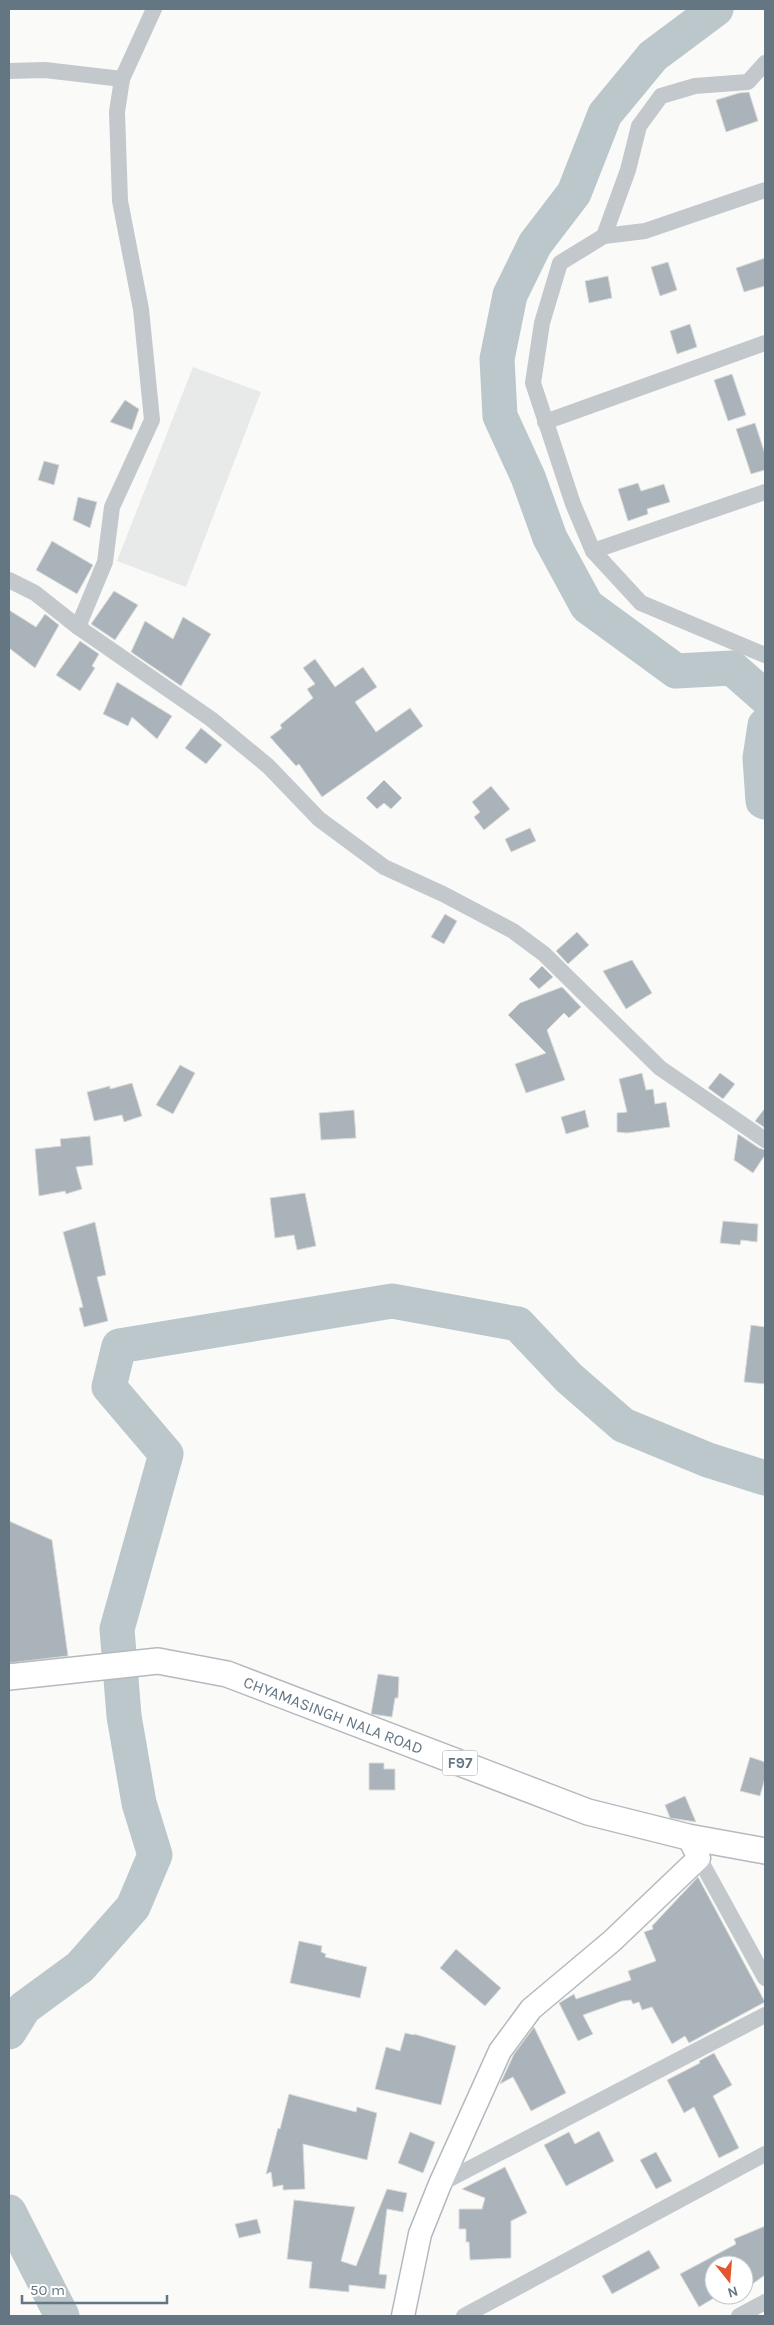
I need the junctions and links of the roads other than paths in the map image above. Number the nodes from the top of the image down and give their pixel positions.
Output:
1 (154, 9) edge
2 (765, 63) edge
3 (9, 71) edge
4 (122, 79) junction
5 (765, 190) edge
6 (604, 236) junction
7 (765, 343) edge
8 (545, 422) junction
9 (765, 492) edge
10 (593, 551) junction
11 (9, 580) edge
12 (78, 627) junction
13 (764, 652) edge
14 (765, 1140) edge
15 (9, 1677) edge
16 (693, 1847) junction
17 (765, 1851) edge
18 (765, 1978) edge
19 (765, 2016) edge
20 (765, 2154) edge
21 (440, 2184) junction
22 (765, 2302) edge
23 (403, 2316) edge
24 (464, 2316) edge
25 (739, 2316) edge

1 - 4 street
2 - 6 street
3 - 4 street
4 - 12 street
5 - 6 street
6 - 8 street
7 - 8 street
8 - 10 street
9 - 10 street
10 - 13 street
11 - 12 street
12 - 14 street
15 - 16 main road, CHYAMASINGH NALA ROAD / F97
16 - 17 main road, CHYAMASINGH NALA ROAD / F97
16 - 18 street
16 - 21 main road
19 - 21 street
20 - 24 street
21 - 23 main road
22 - 25 street

